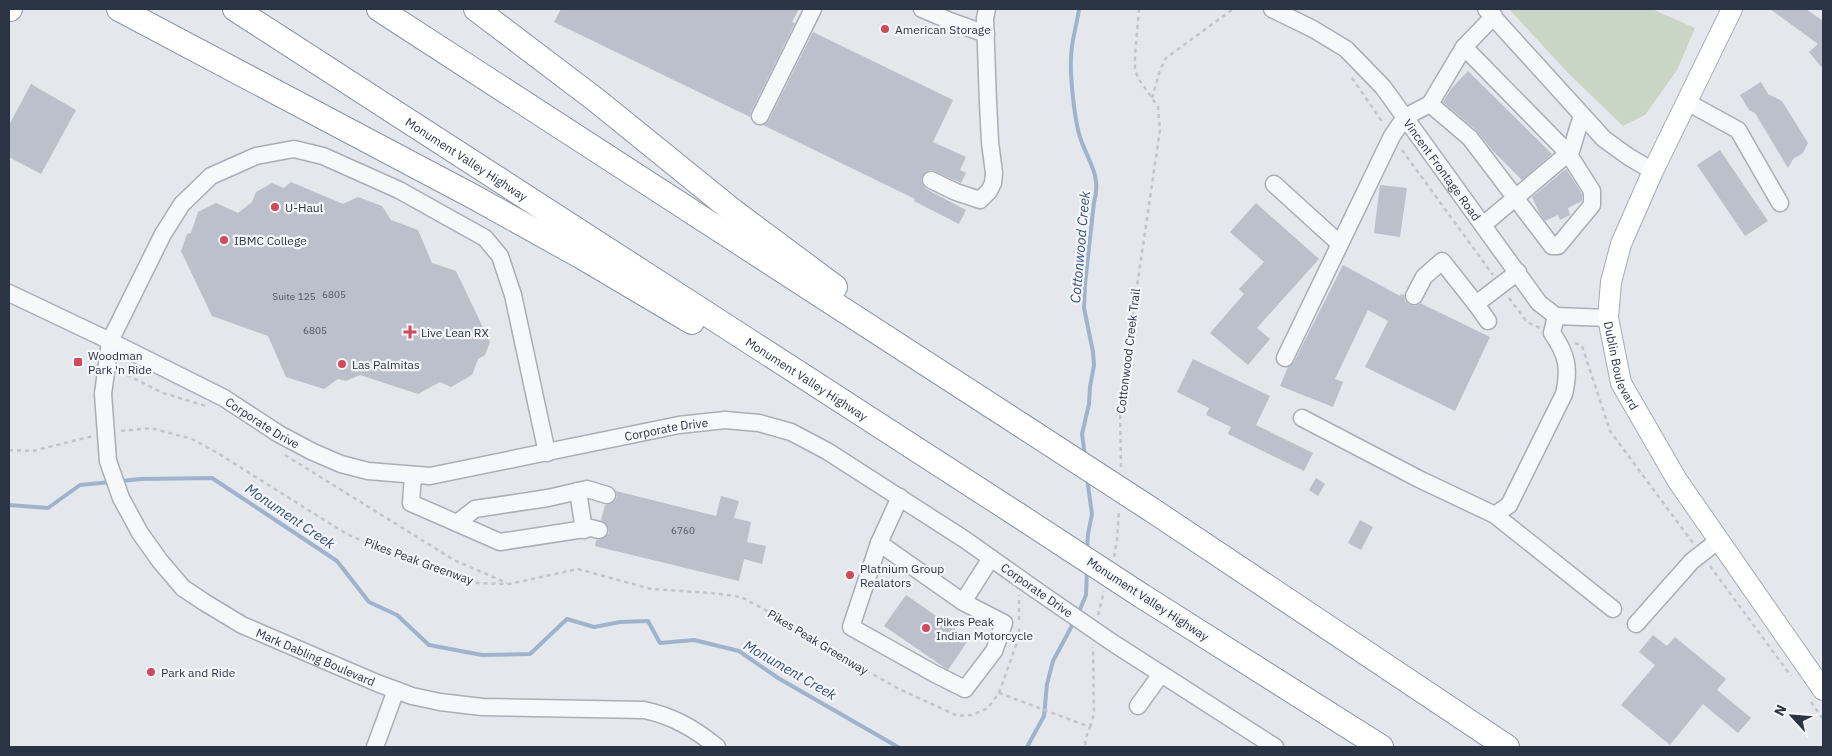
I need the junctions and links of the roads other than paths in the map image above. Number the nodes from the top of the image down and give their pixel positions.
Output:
1 (119, 9) edge
2 (235, 9) edge
3 (379, 9) edge
4 (813, 9) edge
5 (922, 9) edge
6 (987, 9) edge
7 (1272, 9) edge
8 (1732, 9) edge
9 (475, 10) edge
10 (1490, 12) edge
11 (986, 34) junction
12 (1464, 47) junction
13 (1687, 102) junction
14 (1430, 104) junction
15 (1582, 115) junction
16 (760, 116) dead end
17 (1405, 117) junction
18 (1568, 153) junction
19 (1653, 171) junction
20 (931, 180) dead end
21 (1274, 184) dead end
22 (1515, 198) junction
23 (1780, 203) dead end
24 (1483, 225) junction
25 (1340, 244) junction
26 (1518, 272) junction
27 (9, 293) edge
28 (1414, 296) dead end
29 (1476, 304) junction
30 (1556, 316) junction
31 (1608, 318) junction
32 (1488, 321) dead end
33 (110, 341) junction
34 (919, 358) junction
35 (1285, 358) dead end
36 (1302, 418) dead end
37 (888, 430) junction
38 (547, 453) junction
39 (413, 475) junction
40 (578, 491) junction
41 (607, 495) dead end
42 (900, 497) junction
43 (1495, 515) junction
44 (457, 523) junction
45 (1719, 540) junction
46 (879, 543) junction
47 (991, 558) junction
48 (963, 602) junction
49 (1613, 610) dead end
50 (1636, 624) dead end
51 (1161, 674) junction
52 (396, 690) junction
53 (1823, 690) edge
54 (1138, 706) dead end
55 (375, 747) edge
56 (717, 747) edge
57 (1274, 747) edge
58 (1381, 747) edge
59 (1507, 747) edge

1 - 37 highway
2 - 37 highway, Monument Valley Highway
3 - 34 highway
4 - 16 street
5 - 11 street
6 - 11 street
7 - 17 street, Vincent Frontage Road
8 - 13 main road, Dublin Boulevard
9 - 34 highway
10 - 12 street
10 - 15 street
11 - 20 street
12 - 14 street
12 - 18 street
13 - 19 main road, Dublin Boulevard
13 - 23 street
14 - 17 street
14 - 22 street
15 - 18 street
15 - 19 street
17 - 24 street, Vincent Frontage Road
17 - 25 street
18 - 22 street
18 - 22 street
19 - 31 main road, Dublin Boulevard
21 - 25 street
22 - 24 street
24 - 26 street, Vincent Frontage Road
25 - 35 street
26 - 29 street
26 - 30 street, Vincent Frontage Road
27 - 33 street, Corporate Drive
28 - 29 street
29 - 32 street
30 - 31 street
30 - 43 street
31 - 45 main road, Dublin Boulevard
33 - 38 street, Mark Dabling Boulevard
33 - 39 street, Corporate Drive
33 - 52 street, Mark Dabling Boulevard, bridge
34 - 59 highway, bridge
36 - 43 street
37 - 58 highway, Monument Valley Highway, bridge
38 - 39 street, Corporate Drive
38 - 42 street, Corporate Drive
39 - 44 street
40 - 41 street
40 - 44 street
40 - 44 street
42 - 46 street
42 - 47 street, Corporate Drive
43 - 49 street
45 - 50 street
45 - 53 main road, Dublin Boulevard
46 - 48 street
46 - 48 street
47 - 48 street
47 - 51 street, Corporate Drive, bridge
51 - 54 street
51 - 57 street, Corporate Drive
52 - 55 street
52 - 56 street, Mark Dabling Boulevard

